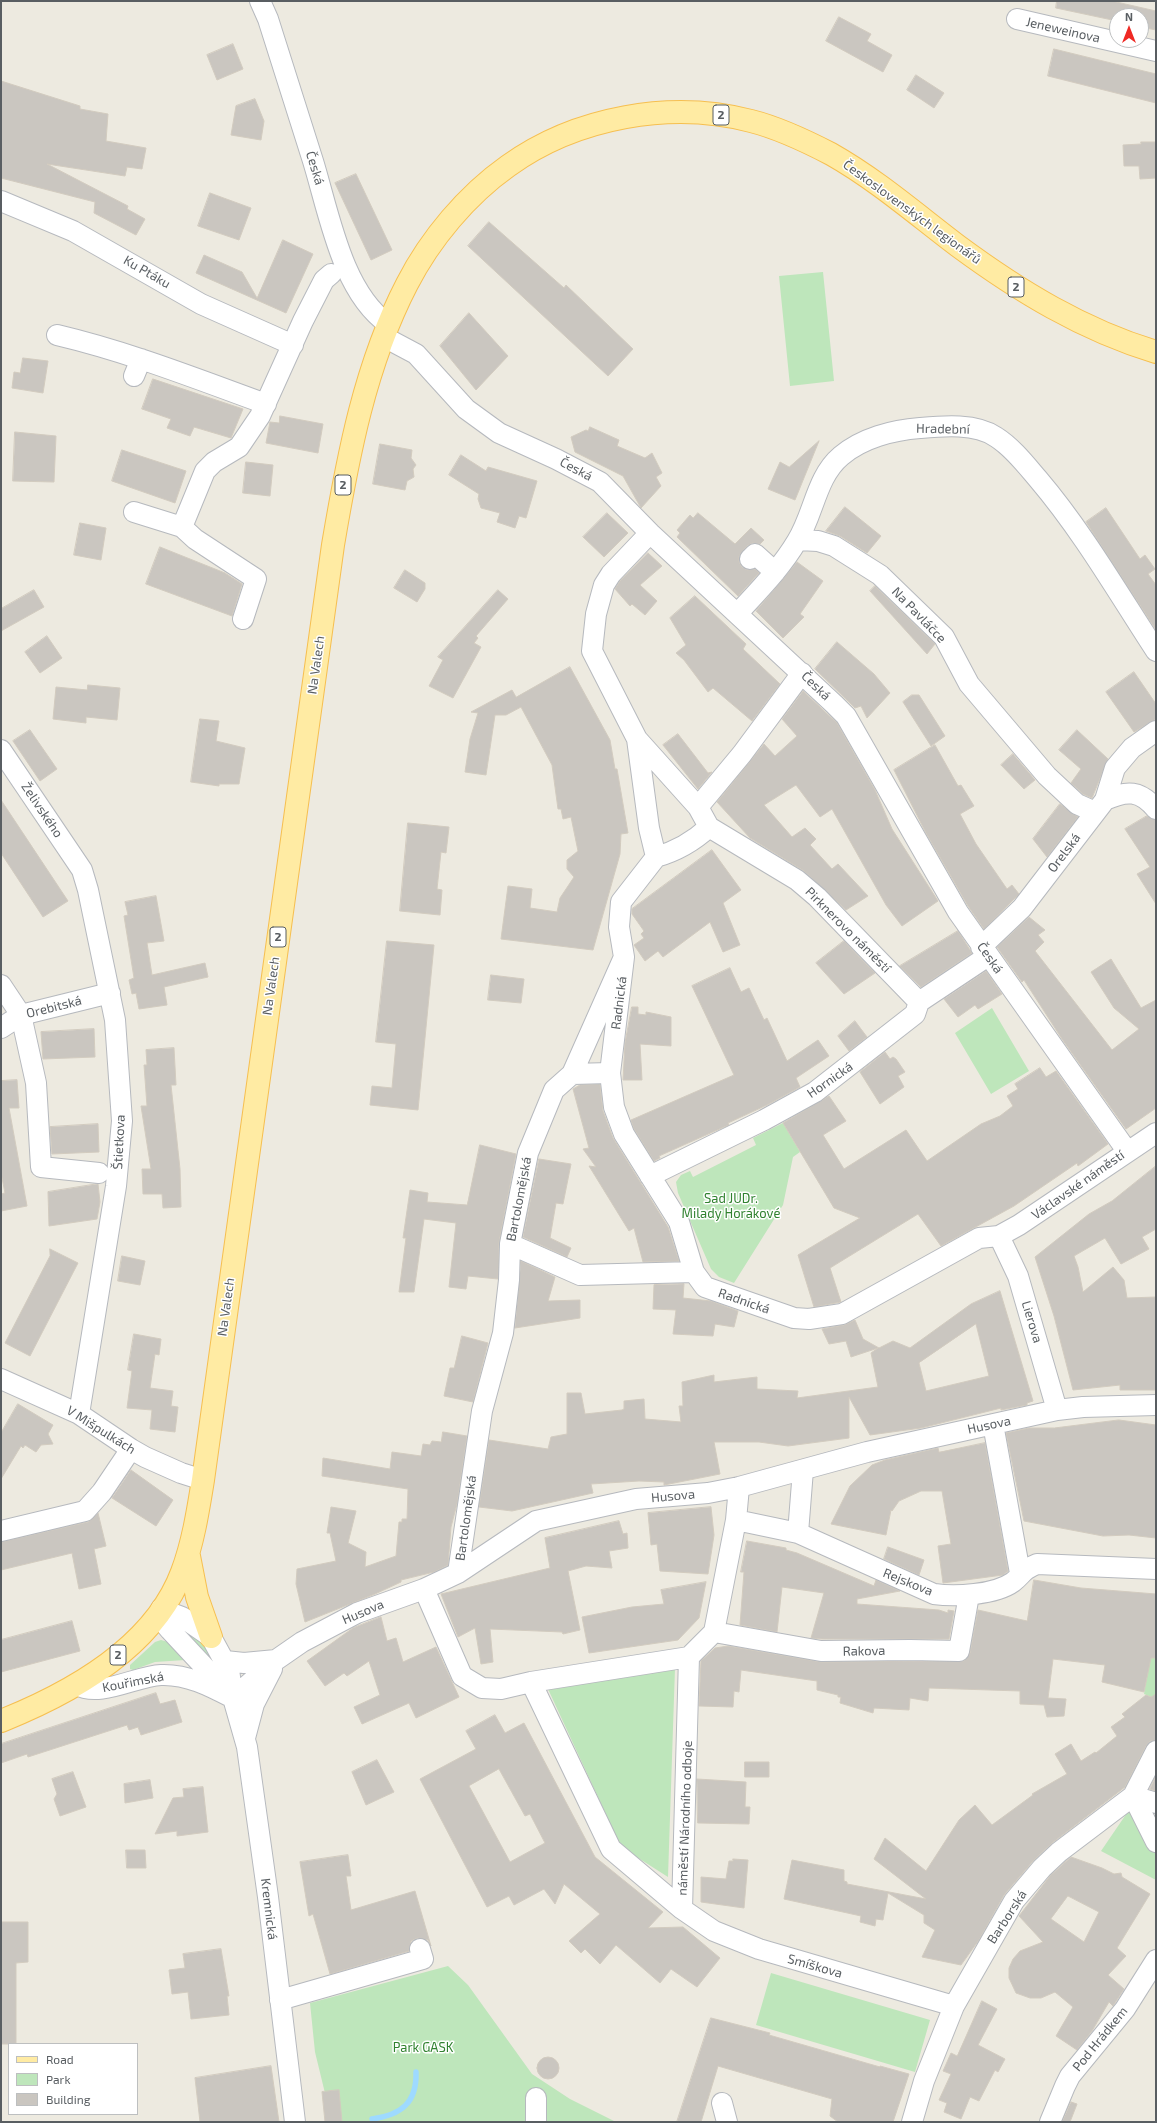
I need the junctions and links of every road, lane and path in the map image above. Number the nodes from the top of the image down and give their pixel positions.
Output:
1 (260, 1) edge
2 (1017, 19) dead end
3 (1156, 51) edge
4 (1, 201) edge
5 (331, 274) dead end
6 (386, 330) junction
7 (57, 335) dead end
8 (293, 345) junction
9 (1156, 352) edge
10 (266, 404) junction
11 (134, 512) dead end
12 (182, 527) junction
13 (650, 533) junction
14 (798, 540) junction
15 (750, 559) dead end
16 (775, 572) junction
17 (738, 613) junction
18 (243, 619) dead end
19 (1156, 651) edge
20 (802, 673) junction
21 (1156, 731) edge
22 (637, 739) junction
23 (1, 750) edge
24 (1100, 806) junction
25 (698, 807) junction
26 (1156, 809) edge
27 (709, 827) junction
28 (656, 857) junction
29 (82, 870) joint
30 (985, 951) junction
31 (624, 957) junction
32 (1, 984) edge
33 (110, 993) junction
34 (919, 1002) junction
35 (21, 1015) junction
36 (1, 1028) edge
37 (610, 1073) junction
38 (572, 1074) junction
39 (1156, 1133) edge
40 (1127, 1151) junction
41 (99, 1173) dead end
42 (650, 1176) junction
43 (999, 1236) junction
44 (510, 1244) junction
45 (694, 1272) junction
46 (1, 1379) edge
47 (1156, 1405) edge
48 (1057, 1410) junction
49 (79, 1414) junction
50 (993, 1424) junction
51 (131, 1450) junction
52 (802, 1470) junction
53 (203, 1480) junction
54 (739, 1487) junction
55 (736, 1520) junction
56 (1, 1531) edge
57 (798, 1533) junction
58 (188, 1554) junction
59 (1156, 1569) edge
60 (458, 1573) junction
61 (1020, 1573) junction
62 (424, 1590) junction
63 (970, 1596) junction
64 (157, 1614) junction
65 (714, 1632) junction
66 (211, 1637) junction
67 (689, 1657) junction
68 (276, 1660) junction
69 (225, 1661) junction
70 (531, 1682) junction
71 (77, 1685) junction
72 (233, 1698) junction
73 (1, 1721) edge
74 (245, 1738) junction
75 (1156, 1751) edge
76 (1133, 1796) junction
77 (1156, 1803) edge
78 (1156, 1842) edge
79 (682, 1910) junction
80 (420, 1950) dead end
81 (1156, 1960) edge
82 (280, 2000) junction
83 (954, 2006) junction
84 (536, 2098) dead end
85 (295, 2122) edge
86 (536, 2122) edge
87 (912, 2122) edge
88 (1050, 2122) edge

1 - 6 street, Česká
2 - 3 street, Jeneweinova
4 - 8 street, Ku Ptáku
5 - 8 street
6 - 9 main road, Československých legionářů / 2
6 - 13 street, Česká
6 - 53 main road, Na Valech / 2
7 - 10 street
8 - 10 street
10 - 12 street
11 - 12 street
12 - 18 street
13 - 17 street, Česká
13 - 22 street
14 - 16 street, Hradební
14 - 19 street, Hradební
14 - 24 street, Na Pavláčce
15 - 16 street
16 - 17 street, Hradební
17 - 20 street, Česká
20 - 25 street
20 - 30 street, Česká
21 - 24 street, Orelská
22 - 25 street
22 - 28 street
23 - 29 street, Želivského
24 - 26 street
24 - 30 street, Orelská
25 - 27 street
27 - 28 street
27 - 34 street, Pirknerovo náměstí
28 - 31 street
29 - 33 street, Štietkova
30 - 34 street, Hornická
30 - 40 street, Česká
31 - 37 street, Radnická
31 - 38 street, Bartolomějská
32 - 35 street
33 - 35 street, Orebitská
33 - 49 street, Štietkova
34 - 42 street, Hornická
35 - 36 street, Orebitská
35 - 41 street
37 - 38 street
37 - 42 street, Radnická
38 - 44 street, Bartolomějská
39 - 40 street, Václavské náměstí
40 - 43 street, Václavské náměstí
42 - 45 street, Radnická
43 - 45 street, Radnická
43 - 48 street, Lierova
44 - 45 street
44 - 60 street, Bartolomějská
46 - 49 street, V Mišpulkách
47 - 48 street, Husova
48 - 50 street, Husova
49 - 51 street, V Mišpulkách
50 - 52 street, Husova
50 - 61 street
51 - 53 street, V Mišpulkách
51 - 56 street
52 - 54 street, Husova
52 - 57 street
53 - 58 main road, Na Valech / 2
54 - 55 street
54 - 60 street, Husova
55 - 57 street, Rejskova
55 - 65 street
57 - 63 street, Rejskova
58 - 64 main road, Na Valech / 2
58 - 66 main road
59 - 61 street, Rejskova
60 - 62 street, Husova
61 - 63 street, Rejskova
62 - 68 street, Husova
62 - 70 street
63 - 65 street, Rakova
64 - 66 street
64 - 71 main road, Kouřimská / 2
64 - 72 street
65 - 67 street
66 - 69 street, Kremnická
67 - 70 street
67 - 79 street, náměstí Národního odboje
68 - 69 street
68 - 72 street, Husova
68 - 74 street
69 - 72 street, Kremnická
70 - 79 street, náměstí Národního odboje
71 - 72 street, Kouřimská
71 - 73 main road, Kouřimská / 2
72 - 74 street, Kremnická
74 - 82 street, Kremnická
75 - 76 street, Barborská
76 - 77 street
76 - 78 street
76 - 83 street, Barborská
79 - 83 street, Smíškova
80 - 82 street
81 - 88 street, Pod Hrádkem
82 - 85 street, Kremnická
83 - 87 street, Barborská
84 - 86 street

